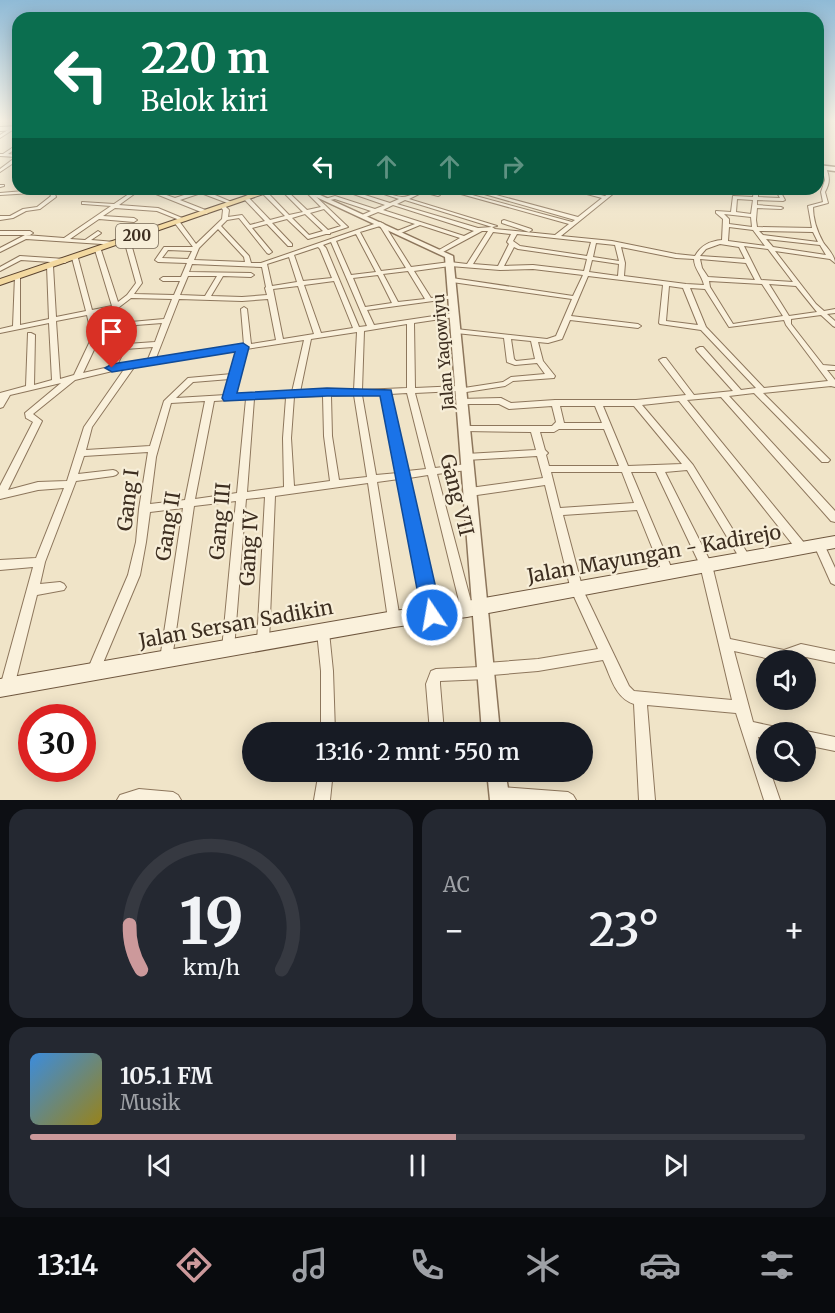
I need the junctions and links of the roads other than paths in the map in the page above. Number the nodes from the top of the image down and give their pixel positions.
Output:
1 (0, 163) edge
2 (12, 163) joint
3 (0, 171) edge
4 (824, 172) edge
5 (824, 178) edge
6 (828, 178) junction
7 (824, 191) edge
8 (53, 195) edge
9 (128, 195) edge
10 (161, 195) edge
11 (186, 195) edge
12 (208, 195) edge
13 (246, 195) edge
14 (255, 195) edge
15 (273, 195) edge
16 (288, 195) edge
17 (312, 195) edge
18 (360, 195) edge
19 (391, 195) edge
20 (413, 195) edge
21 (464, 195) edge
22 (491, 195) edge
23 (594, 195) edge
24 (610, 195) edge
25 (756, 195) edge
26 (780, 195) edge
27 (824, 195) edge
28 (250, 197) junction
29 (606, 198) junction
30 (404, 199) junction
31 (175, 200) junction
32 (509, 200) junction
33 (755, 202) junction
34 (84, 203) dead end
35 (325, 204) junction
36 (391, 204) junction
37 (114, 205) junction
38 (228, 205) junction
39 (498, 206) junction
40 (781, 208) dead end
41 (377, 211) junction
42 (206, 212) junction
43 (306, 212) junction
44 (446, 212) junction
45 (734, 213) junction
46 (288, 216) junction
47 (364, 216) junction
48 (753, 216) junction
49 (434, 217) junction
50 (0, 218) edge
51 (98, 218) junction
52 (225, 219) junction
53 (579, 219) junction
54 (134, 220) dead end
55 (181, 221) junction
56 (268, 222) junction
57 (504, 222) dead end
58 (381, 224) junction
59 (419, 224) junction
60 (573, 224) junction
61 (726, 225) junction
62 (218, 226) junction
63 (249, 227) junction
64 (755, 229) junction
65 (478, 230) junction
66 (492, 230) junction
67 (814, 230) junction
68 (357, 231) junction
69 (399, 232) junction
70 (512, 232) junction
71 (0, 233) edge
72 (98, 233) dead end
73 (328, 233) junction
74 (547, 236) junction
75 (25, 237) junction
76 (556, 237) junction
77 (762, 237) junction
78 (464, 238) junction
79 (571, 238) junction
80 (66, 240) junction
81 (127, 240) junction
82 (333, 240) junction
83 (87, 241) junction
84 (594, 241) junction
85 (725, 242) junction
86 (115, 244) junction
87 (512, 244) junction
88 (618, 244) junction
89 (738, 244) junction
90 (823, 244) junction
91 (290, 245) dead end
92 (319, 245) junction
93 (567, 245) dead end
94 (196, 248) junction
95 (772, 249) junction
96 (0, 250) edge
97 (98, 250) junction
98 (441, 251) junction
99 (269, 252) dead end
100 (291, 254) junction
101 (591, 257) junction
102 (75, 258) junction
103 (697, 258) junction
104 (833, 259) edge
105 (65, 261) junction
106 (749, 261) junction
107 (191, 262) junction
108 (622, 263) junction
109 (450, 264) junction
110 (249, 265) junction
111 (264, 265) junction
112 (469, 265) junction
113 (50, 266) junction
114 (500, 268) junction
115 (409, 269) junction
116 (0, 270) edge
117 (29, 273) junction
118 (380, 273) junction
119 (586, 274) junction
120 (221, 275) junction
121 (251, 275) dead end
122 (17, 277) junction
123 (185, 277) junction
124 (350, 277) junction
125 (621, 278) junction
126 (163, 279) dead end
127 (335, 279) junction
128 (452, 280) junction
129 (0, 282) edge
130 (762, 282) junction
131 (706, 283) junction
132 (300, 284) junction
133 (798, 284) junction
134 (666, 285) junction
135 (686, 286) junction
136 (268, 288) junction
137 (129, 297) junction
138 (270, 297) junction
139 (453, 297) junction
140 (176, 298) junction
141 (207, 298) junction
142 (575, 298) junction
143 (429, 300) junction
144 (396, 304) junction
145 (117, 307) junction
146 (244, 309) dead end
147 (363, 309) junction
148 (835, 311) edge
149 (90, 312) junction
150 (822, 313) junction
151 (454, 315) junction
152 (567, 318) junction
153 (787, 318) junction
154 (53, 320) junction
155 (167, 321) junction
156 (410, 321) junction
157 (835, 325) edge
158 (638, 326) dead end
159 (371, 327) junction
160 (16, 328) junction
161 (703, 328) junction
162 (359, 330) junction
163 (0, 331) edge
164 (456, 331) junction
165 (31, 335) dead end
166 (318, 335) junction
167 (507, 336) junction
168 (308, 337) junction
169 (534, 339) junction
170 (280, 341) junction
171 (158, 344) junction
172 (245, 346) junction
173 (120, 347) junction
174 (699, 349) dead end
175 (663, 360) dead end
176 (151, 361) junction
177 (539, 362) junction
178 (132, 364) junction
179 (821, 367) junction
180 (112, 368) junction
181 (835, 368) edge
182 (77, 376) junction
183 (234, 376) junction
184 (56, 381) junction
185 (834, 384) edge
186 (30, 387) junction
187 (411, 391) junction
188 (760, 391) junction
189 (327, 392) junction
190 (386, 392) junction
191 (358, 393) junction
192 (739, 393) junction
193 (4, 394) edge
194 (293, 394) junction
195 (461, 394) junction
196 (723, 394) junction
197 (250, 396) junction
198 (692, 397) junction
199 (210, 398) junction
200 (229, 398) junction
201 (681, 398) junction
202 (168, 401) junction
203 (555, 403) junction
204 (598, 403) junction
205 (636, 403) junction
206 (0, 405) edge
207 (559, 426) junction
208 (608, 426) junction
209 (465, 428) junction
210 (535, 430) junction
211 (154, 449) junction
212 (79, 453) junction
213 (543, 453) junction
214 (825, 460) dead end
215 (466, 462) junction
216 (690, 467) junction
217 (624, 468) junction
218 (546, 469) junction
219 (659, 469) junction
220 (433, 472) junction
221 (113, 473) dead end
222 (403, 475) junction
223 (373, 479) junction
224 (71, 481) junction
225 (548, 481) junction
226 (335, 483) junction
227 (289, 488) junction
228 (270, 492) junction
229 (470, 492) junction
230 (0, 495) edge
231 (240, 498) junction
232 (189, 504) junction
233 (639, 506) junction
234 (144, 509) junction
235 (556, 512) junction
236 (835, 518) edge
237 (827, 544) edge
238 (801, 548) junction
239 (746, 559) junction
240 (40, 562) junction
241 (0, 564) edge
242 (706, 565) junction
243 (668, 574) junction
244 (835, 580) edge
245 (60, 587) dead end
246 (34, 590) junction
247 (577, 590) junction
248 (473, 608) junction
249 (432, 615) junction
250 (394, 620) junction
251 (323, 632) junction
252 (263, 642) junction
253 (726, 644) junction
254 (228, 649) junction
255 (607, 654) junction
256 (835, 657) edge
257 (166, 660) junction
258 (486, 670) junction
259 (93, 672) junction
260 (3, 688) edge
261 (640, 698) junction
262 (741, 707) junction
263 (328, 722) edge
264 (436, 722) edge
265 (490, 722) edge
266 (747, 728) junction
267 (756, 730) edge
268 (816, 740) edge
269 (835, 744) edge
270 (324, 782) edge
271 (498, 782) edge
272 (500, 797) edge
273 (125, 800) edge
274 (173, 800) edge
275 (322, 800) edge
276 (568, 800) edge
277 (647, 800) edge
278 (772, 800) edge

1 - 2 street
2 - 3 street
4 - 6 street
5 - 6 street
6 - 7 street
8 - 50 street
9 - 37 street
10 - 31 street
11 - 31 street
12 - 38 street
13 - 28 street
14 - 28 main road, 200
15 - 46 street
16 - 43 street
17 - 35 street
18 - 36 street
19 - 30 street
20 - 30 street
21 - 39 street
22 - 32 street
23 - 29 street
24 - 29 street
25 - 33 street
26 - 33 street
27 - 67 street
28 - 38 main road, 200
28 - 56 street
29 - 53 street
30 - 36 street
30 - 44 street
31 - 42 street
32 - 39 street
32 - 53 street
33 - 40 street
33 - 45 street
33 - 48 street
34 - 37 street
35 - 41 street
35 - 43 street
35 - 47 street
35 - 73 street
36 - 41 street
36 - 49 street
37 - 51 street
37 - 55 street
38 - 42 main road, 200
38 - 52 street
39 - 60 street
41 - 47 street
41 - 59 street
42 - 55 main road, 200
43 - 46 street
43 - 73 street
44 - 49 street
44 - 70 street
45 - 48 street
45 - 61 street
46 - 56 street
46 - 73 street
47 - 58 street
48 - 64 street
49 - 59 street
49 - 65 street
51 - 54 street
51 - 80 street
52 - 62 street
52 - 63 street
53 - 60 street
55 - 81 main road, 200
55 - 94 street
56 - 63 street
56 - 91 street
57 - 74 street
58 - 68 street
58 - 69 street
58 - 115 street
59 - 69 street
59 - 78 street
60 - 76 street
61 - 64 street
61 - 85 street
62 - 94 street
62 - 110 street
63 - 99 street
64 - 67 street
64 - 77 street
65 - 66 street
65 - 78 street
66 - 70 street
66 - 112 street
67 - 90 street
68 - 82 street
68 - 118 street
69 - 98 street
70 - 74 street
70 - 87 street
71 - 75 street
72 - 83 street
74 - 76 street
75 - 80 street
75 - 96 street
76 - 79 street
77 - 90 street
77 - 95 street
78 - 98 street
79 - 84 street
79 - 93 street
80 - 83 street
81 - 86 main road, 200
81 - 137 street
82 - 92 street
82 - 124 street
83 - 86 street
84 - 88 street
84 - 101 street
85 - 89 street
85 - 103 street
86 - 97 main road, 200
87 - 101 street
87 - 114 street
88 - 103 street
88 - 108 street
89 - 95 street
89 - 106 street
90 - 104 street
92 - 100 street
92 - 127 street
94 - 107 street
94 - 107 street
95 - 104 street
95 - 133 street
97 - 102 main road, 200
97 - 145 street
98 - 109 street, Jalan Yaqowiyu
100 - 111 street
100 - 132 street
101 - 108 street
101 - 119 street
102 - 105 main road, 200
102 - 149 street
103 - 106 street
103 - 131 street
105 - 113 main road, 200
105 - 116 street
106 - 130 street
107 - 110 street
107 - 123 street
108 - 125 street
109 - 112 street
109 - 115 street
109 - 128 street, Jalan Yaqowiyu
110 - 111 street
111 - 136 street
112 - 114 street
113 - 117 main road, 200
113 - 154 street
114 - 119 street
115 - 118 street
115 - 143 street
116 - 117 street
117 - 122 main road, 200
118 - 124 street
118 - 144 street
119 - 125 street
119 - 142 street
120 - 121 street
120 - 123 street
120 - 141 street
122 - 129 main road, 200
122 - 160 street
123 - 126 street
123 - 140 street
124 - 147 street
125 - 134 street
127 - 132 street
127 - 162 street
128 - 139 street, Jalan Yaqowiyu
128 - 142 street
130 - 131 street
130 - 133 street
130 - 153 street
131 - 135 street
131 - 153 street
132 - 136 street
132 - 166 street
133 - 150 street
134 - 135 street
134 - 161 street
135 - 161 street
136 - 138 street
137 - 140 street
137 - 145 street
138 - 141 street
138 - 170 street
139 - 143 street
139 - 151 street, Jalan Yaqowiyu
140 - 141 street
140 - 155 street
142 - 152 street
143 - 144 street
144 - 147 street
145 - 149 street
146 - 172 street
147 - 159 street
148 - 150 street
149 - 154 street
149 - 182 street
150 - 153 street
150 - 157 street
151 - 156 street
151 - 164 street, Jalan Yaqowiyu
152 - 158 street
152 - 169 street
153 - 179 street
154 - 160 street
154 - 184 street
155 - 171 street
155 - 173 street
156 - 159 street
156 - 187 street, Gang VII
159 - 162 street
160 - 163 street
161 - 188 street
162 - 166 street
162 - 191 street
164 - 167 street
164 - 195 street, Jalan Yaqowiyu
165 - 186 street
166 - 168 street
167 - 169 street
167 - 177 street
168 - 170 street
168 - 194 street
169 - 177 street
170 - 172 street
171 - 173 street
171 - 176 street
172 - 176 street
172 - 183 street
173 - 180 street
174 - 192 street
175 - 198 street
176 - 178 street
177 - 195 street
178 - 180 street
178 - 212 street
179 - 181 street
179 - 185 street
180 - 182 street
182 - 184 street
182 - 230 street
183 - 200 street
183 - 202 street
184 - 186 street
185 - 188 street
186 - 193 street
187 - 190 street
187 - 195 street
187 - 220 street, Gang VII
188 - 192 street
188 - 214 street
189 - 191 street
189 - 194 street
189 - 226 street
190 - 191 street
190 - 222 street
191 - 223 street
192 - 196 street
193 - 206 street
194 - 197 street
194 - 227 street
195 - 203 street
195 - 209 street, Jalan Yaqowiyu
196 - 198 street
196 - 236 street
197 - 200 street
197 - 231 street, Gang III
198 - 201 street
199 - 200 street
199 - 202 street
199 - 232 street, Gang II
201 - 205 street
201 - 238 street
202 - 211 street, Gang I
203 - 204 street
203 - 207 street
204 - 205 street
204 - 208 street
205 - 216 street
207 - 208 street
207 - 210 street
208 - 217 street
209 - 210 street
209 - 215 street, Jalan Yaqowiyu
210 - 213 street
211 - 212 street
211 - 234 street, Gang I
212 - 224 street
213 - 215 street
213 - 218 street
215 - 220 street
215 - 229 street, Jalan Yaqowiyu
216 - 219 street
216 - 239 street
217 - 218 street
217 - 219 street
217 - 233 street
218 - 225 street
219 - 242 street
220 - 222 street
220 - 248 street, Gang VII
221 - 224 street
222 - 223 street
222 - 249 street
223 - 226 street
223 - 250 street
224 - 230 street
224 - 240 street
225 - 229 street
225 - 235 street
226 - 227 street
227 - 228 street
228 - 231 street
228 - 252 street, Gang IV
229 - 248 street, Jalan Yaqowiyu
231 - 232 street
231 - 254 street, Gang III
232 - 234 street
232 - 257 street, Gang II
233 - 235 street
233 - 243 street
234 - 259 street, Gang I
235 - 247 street
237 - 238 main road, Jalan Mayungan - Kadirejo
237 - 244 street
238 - 239 main road, Jalan Mayungan - Kadirejo
239 - 242 main road, Jalan Mayungan - Kadirejo
240 - 241 street
240 - 246 street
242 - 243 main road, Jalan Mayungan - Kadirejo
242 - 253 street
243 - 247 main road, Jalan Mayungan - Kadirejo
245 - 246 street
246 - 260 street
247 - 248 main road, Jalan Mayungan - Kadirejo
247 - 255 street
248 - 249 main road, Jalan Sersan Sadikin
248 - 258 street, Jalan Yaqowiyu
249 - 250 main road, Jalan Sersan Sadikin
250 - 251 main road, Jalan Sersan Sadikin
251 - 252 main road, Jalan Sersan Sadikin
251 - 263 street
252 - 254 main road, Jalan Sersan Sadikin
253 - 256 street
253 - 262 street
254 - 257 main road, Jalan Sersan Sadikin
255 - 258 street
255 - 261 street
257 - 259 main road, Jalan Sersan Sadikin
258 - 264 street
258 - 265 street, Jalan Yaqowiyu
259 - 260 main road, Jalan Sersan Sadikin
261 - 262 street
261 - 277 street
262 - 266 street
266 - 267 street
266 - 278 street
268 - 269 street
270 - 275 street
271 - 272 street
272 - 276 street
273 - 274 street

